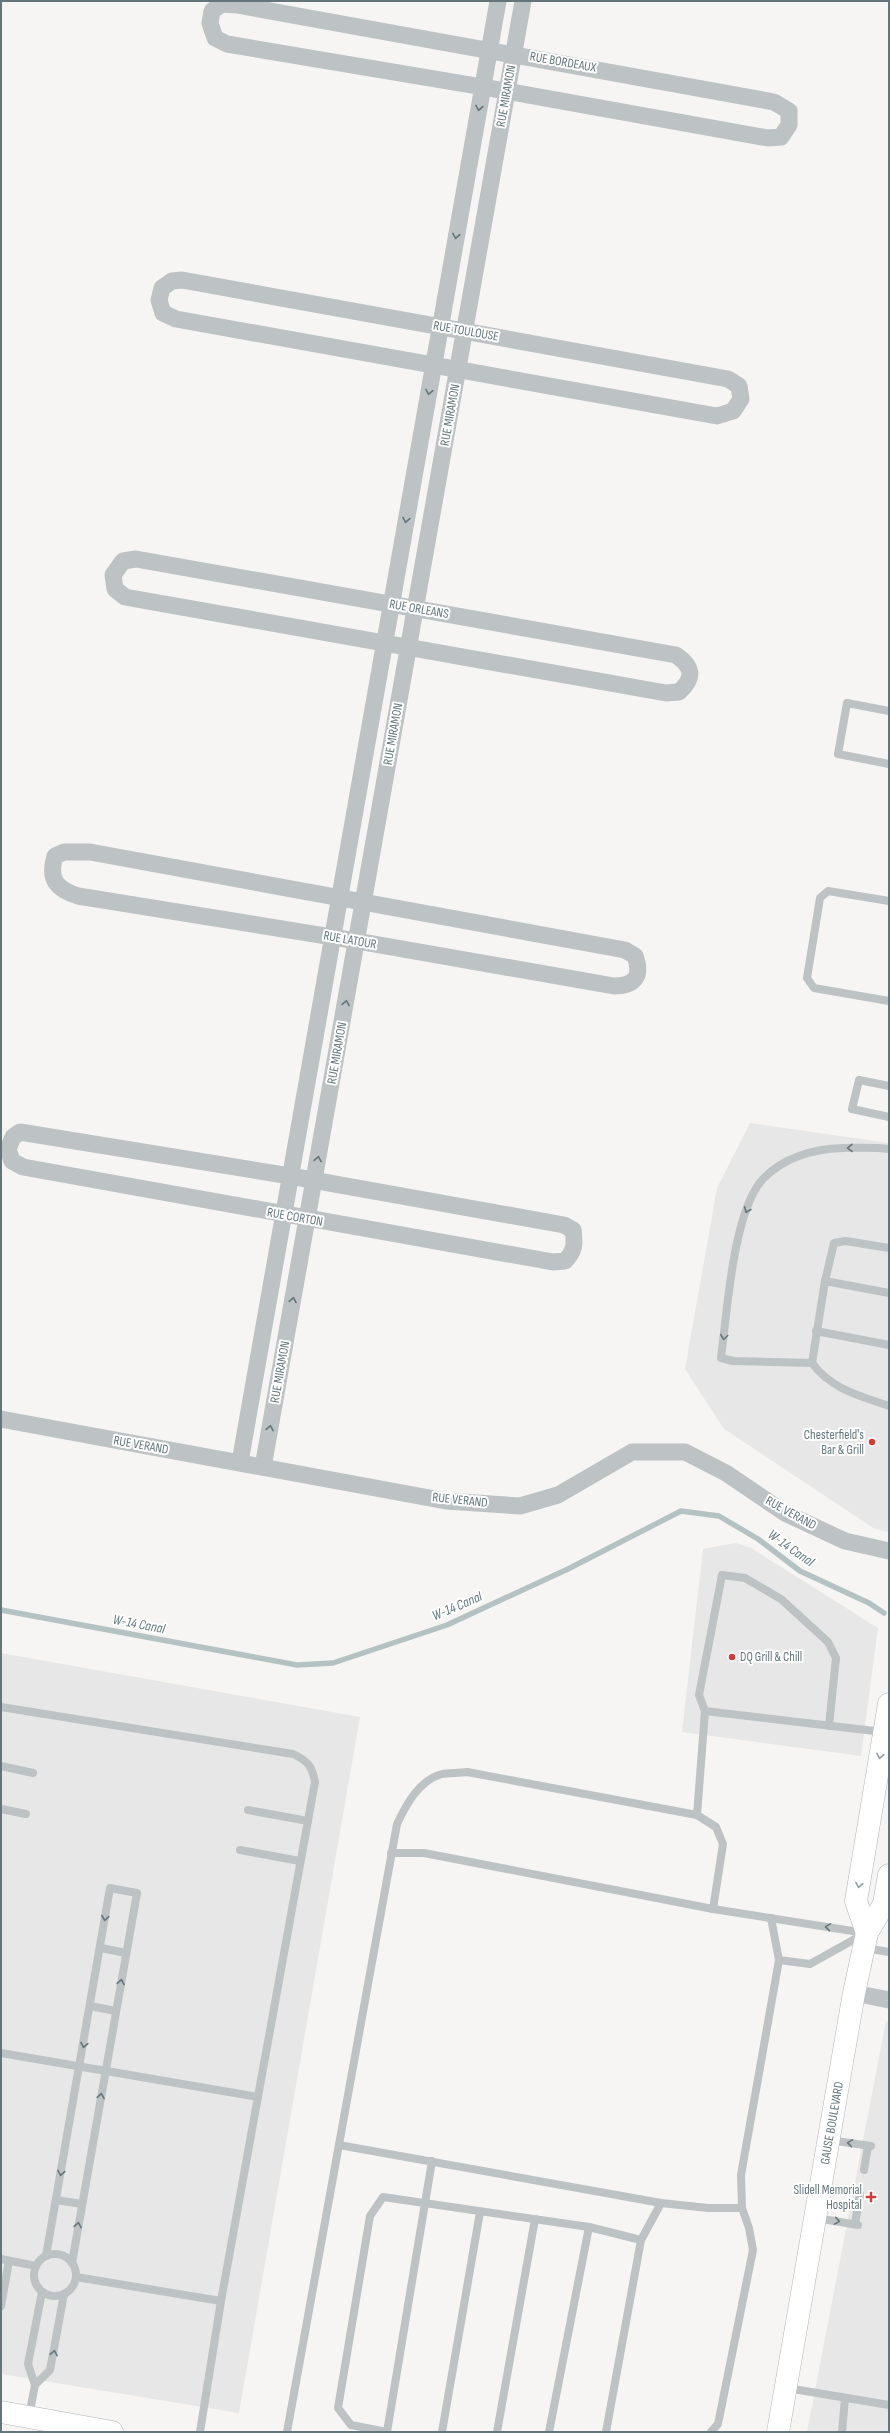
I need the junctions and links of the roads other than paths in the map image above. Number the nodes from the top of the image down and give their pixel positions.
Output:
1 (498, 1) edge
2 (523, 1) edge
3 (490, 49) junction
4 (514, 53) junction
5 (483, 87) junction
6 (507, 91) junction
7 (440, 326) junction
8 (465, 330) junction
9 (434, 366) junction
10 (458, 370) junction
11 (391, 604) junction
12 (415, 609) junction
13 (384, 644) junction
14 (408, 648) junction
15 (889, 710) edge
16 (889, 764) edge
17 (339, 899) junction
18 (889, 901) edge
19 (363, 904) junction
20 (333, 937) junction
21 (356, 941) junction
22 (889, 1002) edge
23 (889, 1086) edge
24 (889, 1117) edge
25 (889, 1149) edge
26 (290, 1176) junction
27 (314, 1180) junction
28 (283, 1215) junction
29 (307, 1219) junction
30 (889, 1248) edge
31 (825, 1281) junction
32 (889, 1293) edge
33 (816, 1331) junction
34 (889, 1345) edge
35 (812, 1363) junction
36 (889, 1406) edge
37 (1, 1419) edge
38 (240, 1462) junction
39 (264, 1467) junction
40 (889, 1551) edge
41 (889, 1704) edge
42 (1, 1707) edge
43 (705, 1711) junction
44 (829, 1726) junction
45 (884, 1732) junction
46 (1, 1766) edge
47 (33, 1773) dead end
48 (1, 1809) edge
49 (248, 1810) dead end
50 (26, 1814) dead end
51 (697, 1815) junction
52 (308, 1821) junction
53 (240, 1850) dead end
54 (391, 1853) junction
55 (300, 1861) junction
56 (889, 1877) edge
57 (713, 1909) junction
58 (771, 1918) junction
59 (865, 1940) junction
60 (101, 1948) junction
61 (889, 1952) edge
62 (126, 1953) junction
63 (779, 1960) junction
64 (854, 1993) junction
65 (889, 2000) edge
66 (90, 2006) junction
67 (116, 2011) junction
68 (1, 2053) edge
69 (80, 2066) junction
70 (105, 2071) junction
71 (258, 2097) junction
72 (829, 2140) junction
73 (338, 2145) junction
74 (432, 2161) junction
75 (864, 2170) dead end
76 (860, 2194) dead end
77 (56, 2200) junction
78 (661, 2203) junction
79 (82, 2204) junction
80 (426, 2204) junction
81 (742, 2208) junction
82 (480, 2212) junction
83 (815, 2218) junction
84 (535, 2219) junction
85 (589, 2227) junction
86 (641, 2240) junction
87 (46, 2256) junction
88 (5, 2260) edge
89 (72, 2263) junction
90 (36, 2266) junction
91 (76, 2277) junction
92 (42, 2292) junction
93 (64, 2294) junction
94 (221, 2301) junction
95 (1, 2306) edge
96 (35, 2385) junction
97 (786, 2388) junction
98 (845, 2398) junction
99 (889, 2406) edge
100 (1, 2412) edge
101 (29, 2417) junction
102 (69, 2428) edge
103 (112, 2432) edge
104 (200, 2432) edge
105 (287, 2432) edge
106 (387, 2432) edge
107 (442, 2432) edge
108 (497, 2432) edge
109 (549, 2432) edge
110 (606, 2432) edge
111 (711, 2432) edge
112 (778, 2432) edge
113 (842, 2432) edge

1 - 3 street, RUE MIRAMON
2 - 4 street, RUE MIRAMON
3 - 4 street, RUE BORDEAUX
3 - 5 street, RUE MIRAMON
3 - 5 street, RUE BORDEAUX
4 - 6 street, RUE MIRAMON
4 - 6 street, RUE BORDEAUX
5 - 6 street, RUE BORDEAUX
5 -> 7 street, RUE MIRAMON
6 - 8 street, RUE MIRAMON
7 - 8 street, RUE TOULOUSE
7 - 9 street, RUE MIRAMON
7 - 9 street, RUE TOULOUSE
8 - 10 street, RUE MIRAMON
8 - 10 street, RUE TOULOUSE
9 - 10 street, RUE TOULOUSE
9 -> 11 street, RUE MIRAMON
10 - 12 street, RUE MIRAMON
11 - 12 street, RUE ORLEANS
11 - 13 street, RUE MIRAMON
11 - 13 street, RUE ORLEANS
12 - 14 street, RUE MIRAMON
12 - 14 street, RUE ORLEANS
13 - 14 street, RUE ORLEANS
13 - 17 street, RUE MIRAMON
14 - 19 street, RUE MIRAMON
15 - 16 lane
17 - 19 street, RUE LATOUR
17 - 20 street, RUE MIRAMON
17 - 20 street, RUE LATOUR
18 - 22 lane
19 - 21 street, RUE MIRAMON
19 - 21 street, RUE LATOUR
20 - 21 street, RUE LATOUR
20 - 26 street, RUE MIRAMON
27 -> 21 street, RUE MIRAMON
23 - 24 lane
25 -> 35 lane
26 - 27 street, RUE CORTON
26 - 28 street, RUE MIRAMON
26 - 28 street, RUE CORTON
27 - 29 street, RUE MIRAMON
27 - 29 street, RUE CORTON
28 - 29 street, RUE CORTON
28 - 38 street, RUE MIRAMON
39 -> 29 street, RUE MIRAMON
30 - 31 lane
31 - 32 lane
31 - 33 lane
33 - 34 lane
33 - 35 lane
35 - 36 lane
37 - 38 street, RUE VERAND
38 - 39 street, RUE VERAND
39 - 40 street, RUE VERAND
41 - 45 main road
42 - 52 lane
43 - 44 lane
43 - 44 lane
43 - 51 lane
44 - 45 lane
45 -> 59 main road
46 - 47 lane
48 - 50 lane
49 - 52 lane
51 - 54 lane
51 - 57 lane
52 - 55 lane
53 - 55 lane
54 - 57 lane
54 - 73 lane
55 - 71 lane
56 - 59 main road, GAUSE BOULEVARD
57 - 58 lane
59 -> 58 lane
58 - 63 lane
59 - 61 lane
59 - 63 lane
59 - 64 main road, GAUSE BOULEVARD
60 - 62 lane
62 -> 60 lane
60 - 66 lane
67 -> 62 lane
63 - 81 lane
64 - 65 street
64 - 72 main road, GAUSE BOULEVARD
66 - 67 lane
66 -> 69 lane
67 - 70 lane
68 - 69 lane
69 - 70 lane
69 -> 77 lane
70 - 71 lane
79 -> 70 lane
71 - 94 lane
75 -> 72 lane
72 - 83 main road, GAUSE BOULEVARD
73 - 74 lane
73 - 105 lane
74 - 78 lane
74 - 80 lane
83 -> 76 lane
77 - 79 lane
77 - 87 lane
78 - 81 lane
78 - 86 lane
89 -> 79 lane
80 - 82 lane
80 - 106 lane
80 - 106 lane
81 - 111 lane
82 - 84 lane
82 - 107 lane
83 - 97 main road, GAUSE BOULEVARD
84 - 85 lane
84 - 108 lane
85 - 86 lane
85 - 109 lane
86 - 110 lane
87 - 89 lane
87 - 90 lane
88 - 90 lane
88 - 95 lane
89 - 91 lane
90 - 92 lane
91 - 93 lane
91 - 94 lane
92 - 93 lane
92 - 96 lane
96 -> 93 lane
94 - 104 lane
96 - 101 lane
97 - 98 lane
97 - 112 main road, GAUSE BOULEVARD
98 - 99 lane
98 - 113 lane
100 - 101 main road
101 - 102 main road
102 - 103 main road

